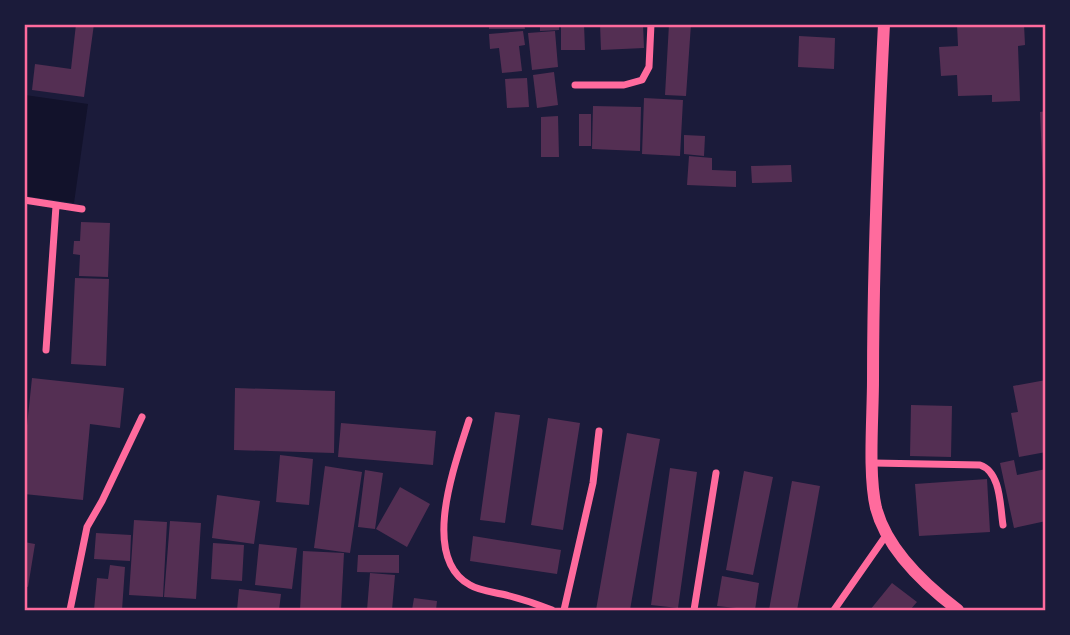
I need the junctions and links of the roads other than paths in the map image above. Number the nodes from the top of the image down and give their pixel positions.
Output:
1 (651, 24) edge
2 (884, 24) edge
3 (575, 85) dead end
4 (24, 200) edge
5 (56, 206) junction
6 (82, 209) dead end
7 (46, 350) dead end
8 (142, 417) dead end
9 (469, 420) dead end
10 (599, 430) dead end
11 (873, 463) junction
12 (716, 473) dead end
13 (1003, 525) dead end
14 (887, 534) junction
15 (70, 611) edge
16 (552, 611) edge
17 (564, 611) edge
18 (694, 611) edge
19 (834, 611) edge
20 (958, 611) edge

1 - 3 street
2 - 11 street
4 - 5 street
5 - 6 street
5 - 7 street
8 - 15 street
9 - 16 street
10 - 17 street
11 - 13 street
11 - 14 street
12 - 18 street
14 - 19 street
14 - 20 street

